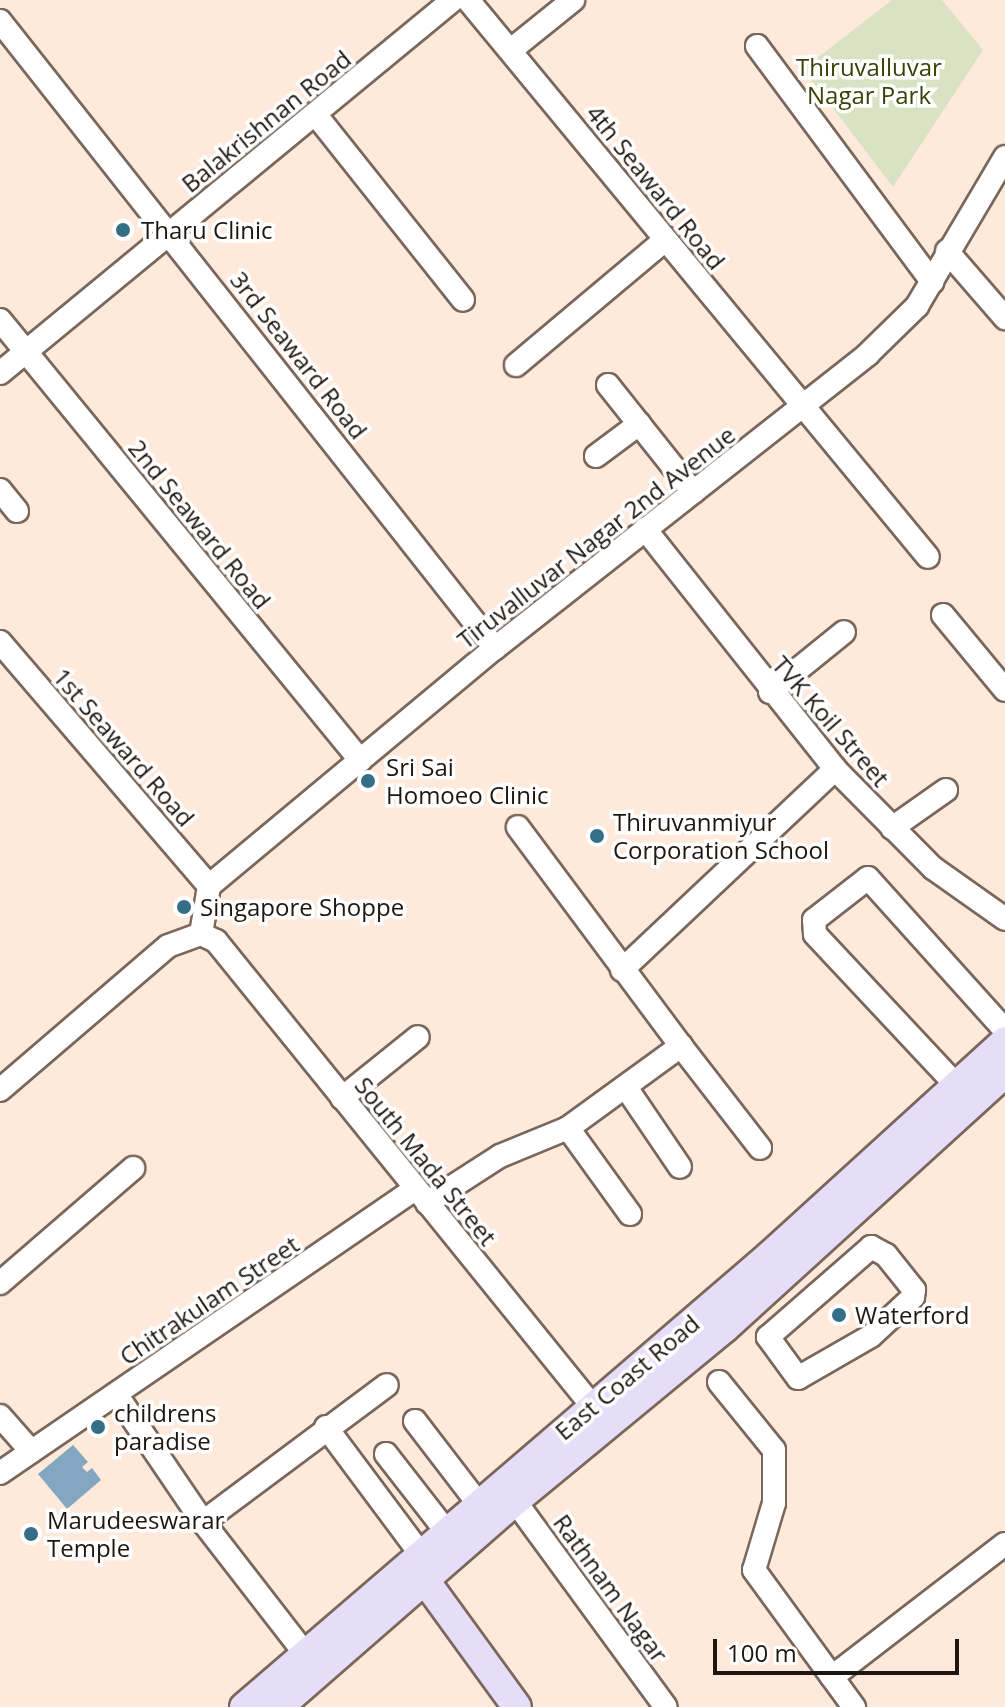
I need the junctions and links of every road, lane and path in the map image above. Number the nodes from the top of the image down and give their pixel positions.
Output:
1 (453, 0) edge
2 (468, 0) edge
3 (573, 0) edge
4 (0, 21) edge
5 (757, 46) dead end
6 (511, 50) junction
7 (316, 115) junction
8 (1005, 157) edge
9 (168, 235) junction
10 (665, 240) junction
11 (947, 251) junction
12 (932, 282) junction
13 (463, 300) dead end
14 (1005, 318) edge
15 (0, 320) edge
16 (26, 352) junction
17 (516, 365) dead end
18 (0, 373) edge
19 (608, 385) dead end
20 (804, 406) junction
21 (639, 424) junction
22 (596, 456) dead end
23 (0, 490) edge
24 (693, 492) junction
25 (17, 511) dead end
26 (645, 529) junction
27 (928, 557) dead end
28 (943, 615) dead end
29 (844, 632) dead end
30 (0, 642) edge
31 (495, 648) junction
32 (1005, 690) edge
33 (770, 692) junction
34 (360, 760) junction
35 (835, 769) junction
36 (946, 790) dead end
37 (518, 827) dead end
38 (892, 828) junction
39 (209, 886) junction
40 (1003, 911) edge
41 (201, 934) junction
42 (622, 970) junction
43 (1005, 1030) edge
44 (418, 1037) dead end
45 (1005, 1041) edge
46 (681, 1046) junction
47 (1005, 1073) edge
48 (957, 1086) junction
49 (627, 1089) junction
50 (0, 1090) edge
51 (342, 1098) junction
52 (568, 1128) junction
53 (760, 1148) dead end
54 (680, 1167) dead end
55 (133, 1168) dead end
56 (421, 1196) junction
57 (630, 1214) dead end
58 (799, 1262) junction
59 (0, 1283) edge
60 (823, 1288) junction
61 (719, 1382) dead end
62 (387, 1385) dead end
63 (116, 1394) junction
64 (0, 1416) edge
65 (600, 1416) junction
66 (415, 1421) dead end
67 (326, 1427) junction
68 (31, 1451) junction
69 (386, 1454) dead end
70 (0, 1473) edge
71 (515, 1501) junction
72 (478, 1503) junction
73 (203, 1522) junction
74 (446, 1531) junction
75 (1005, 1544) edge
76 (422, 1566) junction
77 (347, 1634) junction
78 (306, 1655) junction
79 (832, 1677) junction
80 (244, 1707) edge
81 (279, 1707) edge
82 (517, 1707) edge
83 (666, 1707) edge
84 (854, 1707) edge

1 - 7 street, Balakrishnan Road
2 - 6 street, 4th Seaward Road
3 - 6 street
4 - 9 street, 3rd Seaward Road
5 - 12 street
6 - 10 street, 4th Seaward Road
7 - 9 street, Balakrishnan Road
7 - 13 street
8 - 11 street, Tiruvalluvar Nagar 2nd Avenue
9 - 16 street, Balakrishnan Road
9 - 31 street, 3rd Seaward Road
10 - 17 street
10 - 20 street, 4th Seaward Road
11 - 12 street, Tiruvalluvar Nagar 2nd Avenue
11 - 14 street
12 - 20 street, Tiruvalluvar Nagar 2nd Avenue
15 - 16 street, 2nd Seaward Road
16 - 18 street, Balakrishnan Road
16 - 34 street, 2nd Seaward Road
19 - 21 street
20 - 24 street, Tiruvalluvar Nagar 2nd Avenue
20 - 27 street, 4th Seaward Road
21 - 22 street
21 - 24 street
23 - 25 street
24 - 26 street, Tiruvalluvar Nagar 2nd Avenue
26 - 31 street, Tiruvalluvar Nagar 2nd Avenue
26 - 33 street, TVK Koil Street
28 - 32 street
29 - 33 street
30 - 39 street, 1st Seaward Road
31 - 34 street, Tiruvalluvar Nagar 2nd Avenue
33 - 35 street, TVK Koil Street
34 - 39 street, Tiruvalluvar Nagar 2nd Avenue
35 - 38 street, TVK Koil Street
35 - 42 street
36 - 38 street
37 - 42 street
38 - 40 street, TVK Koil Street
39 - 41 street
41 - 50 street
41 - 51 street, South Mada Street
42 - 46 street
43 - 48 street
44 - 51 street
45 - 48 main road, East Coast Road
46 - 49 street, Chitrakulam Street
46 - 53 street
47 - 58 main road, East Coast Road
48 - 65 main road, East Coast Road
49 - 52 street, Chitrakulam Street
49 - 54 street
51 - 56 street, South Mada Street
52 - 56 street, Chitrakulam Street
52 - 57 street
55 - 59 street
56 - 63 street, Chitrakulam Street
56 - 65 street, South Mada Street
58 - 60 street
58 - 65 main road, East Coast Road
60 - 60 street
61 - 79 street
62 - 67 street
63 - 68 street, Chitrakulam Street
63 - 73 street
64 - 68 street
65 - 71 main road, East Coast Road
65 - 72 main road, East Coast Road
66 - 72 street
67 - 73 street
67 - 76 street
68 - 70 street, Chitrakulam Street
69 - 74 street
71 - 76 main road, East Coast Road
71 - 83 street, Rathnam Nagar
72 - 74 main road, East Coast Road
73 - 78 street
74 - 76 main road, East Coast Road
75 - 79 street
76 - 77 main road, East Coast Road
76 - 82 main road
77 - 78 main road, East Coast Road
77 - 81 main road
78 - 80 main road, East Coast Road
79 - 84 street

